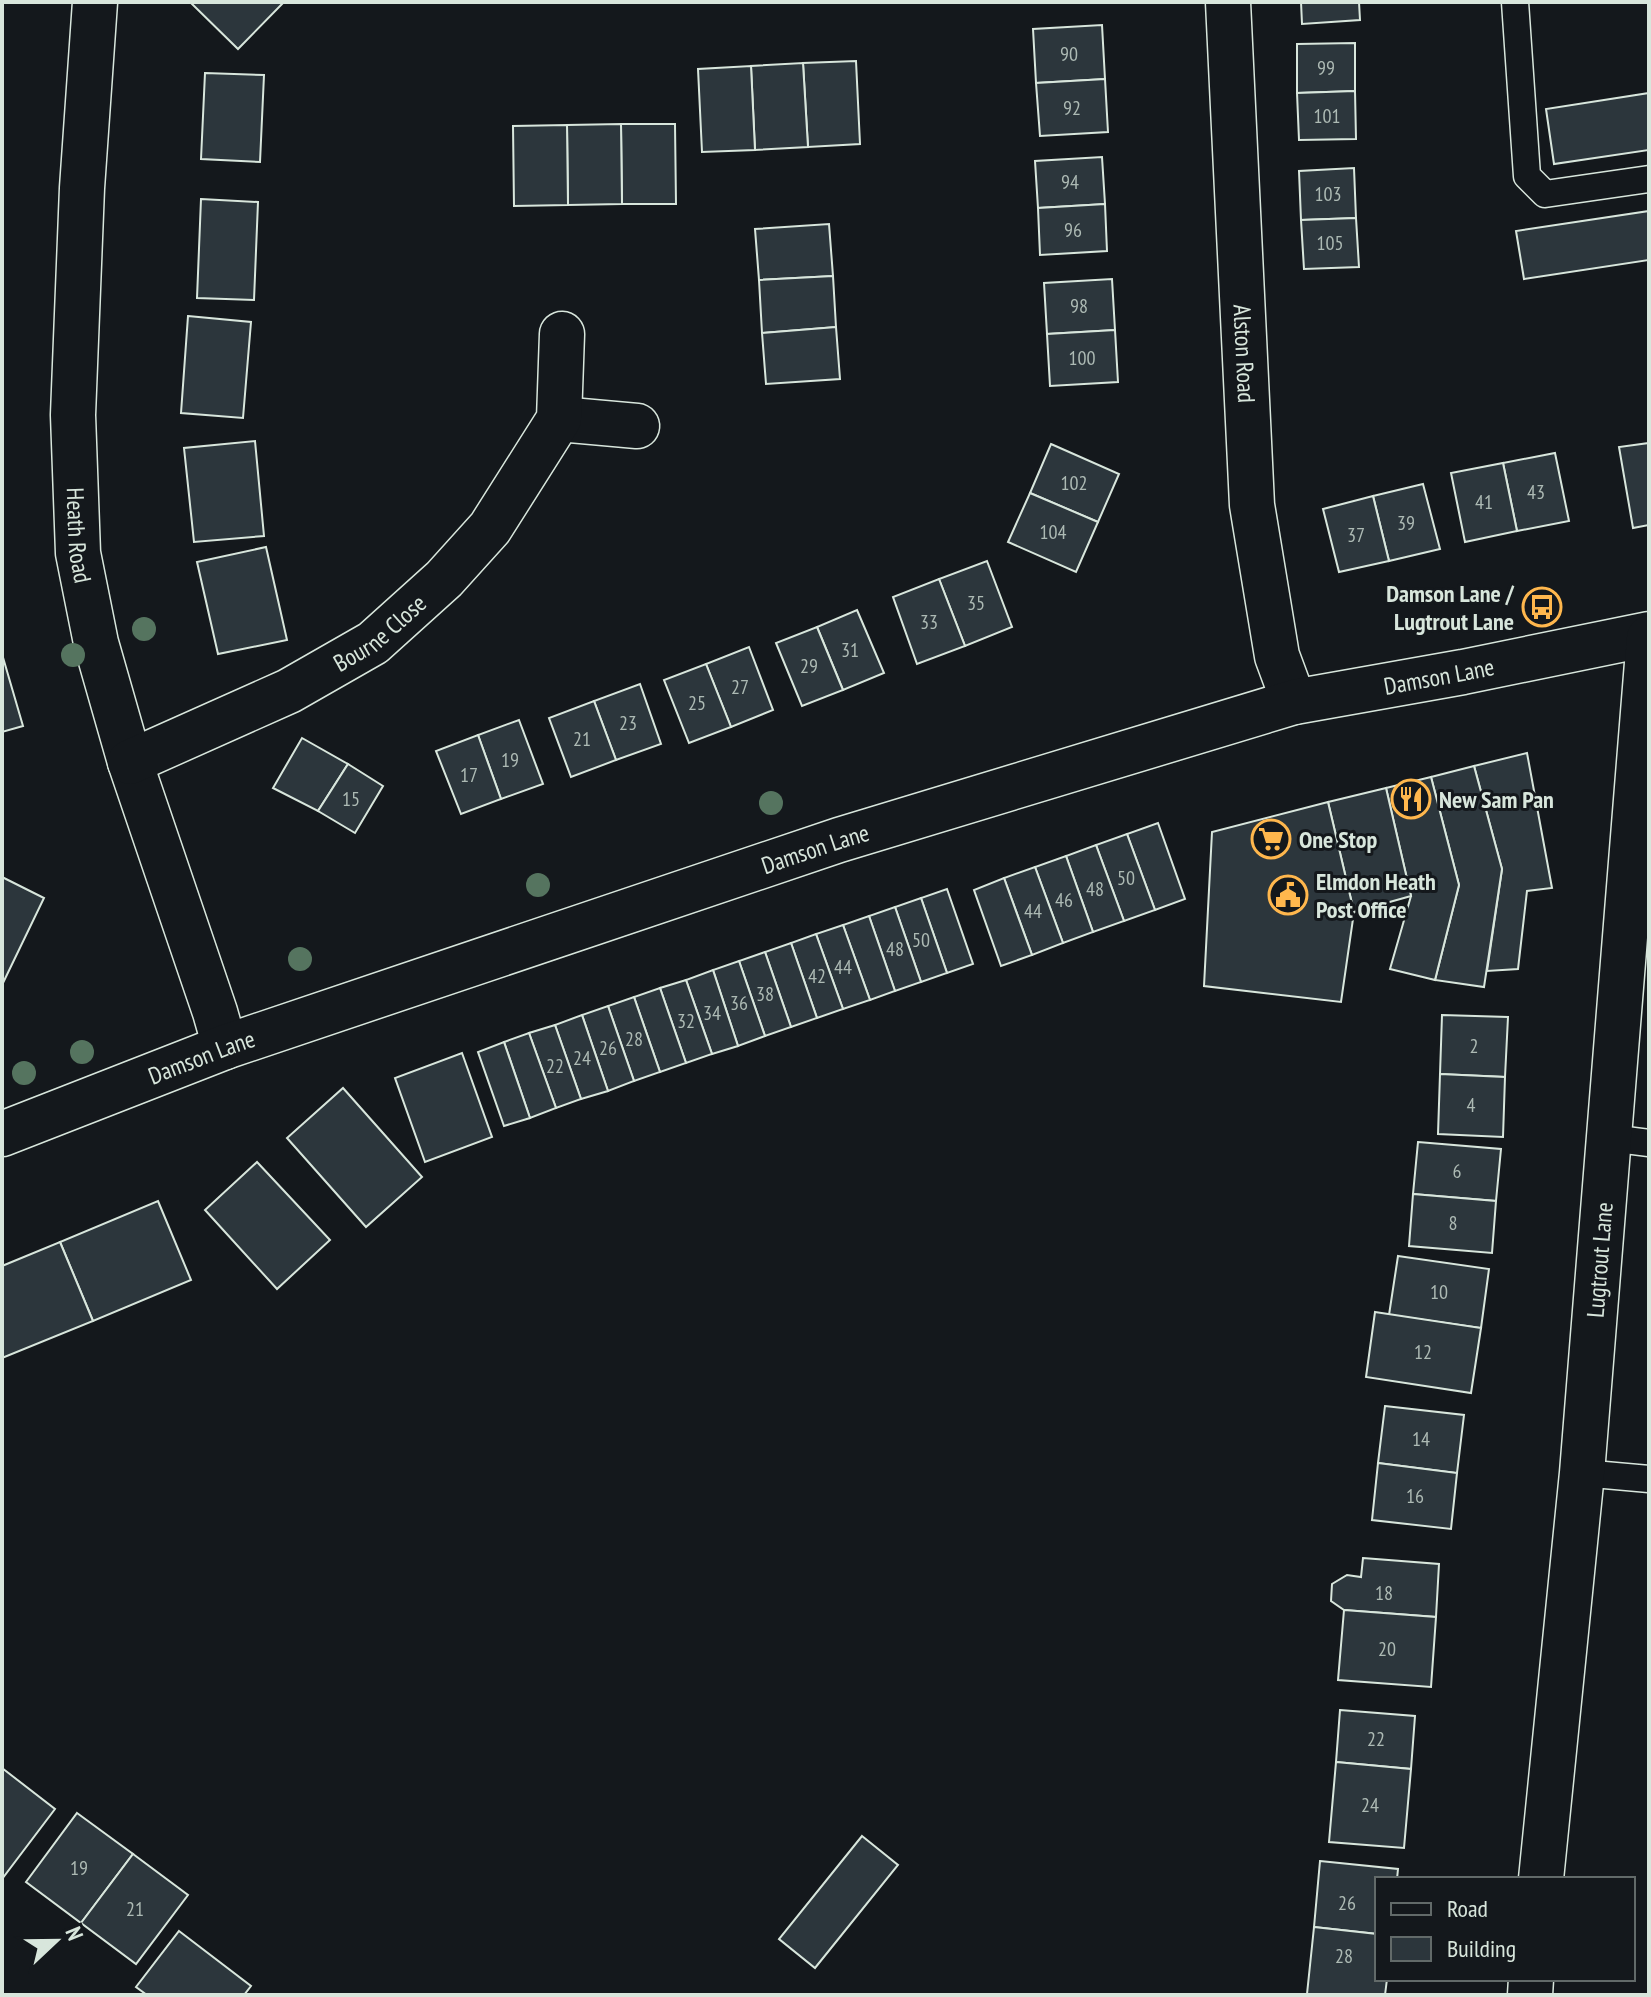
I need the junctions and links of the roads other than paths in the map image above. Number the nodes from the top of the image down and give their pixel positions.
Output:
1 (95, 2) edge
2 (1228, 2) edge
3 (1515, 2) edge
4 (1649, 179) edge
5 (562, 334) dead end
6 (559, 419) junction
7 (637, 426) dead end
8 (1649, 636) edge
9 (1294, 702) junction
10 (130, 762) junction
11 (225, 1047) junction
12 (2, 1134) edge
13 (1630, 1140) edge
14 (1582, 1473) junction
15 (1649, 1479) edge
16 (1541, 1877) edge

1 - 10 street, Heath Road
2 - 9 street, Alston Road
3 - 4 lane
5 - 6 street
6 - 7 street
6 - 10 street, Bourne Close
8 - 9 street, Damson Lane
8 - 13 street, Lugtrout Lane
9 - 11 street, Damson Lane
10 - 11 street, Heath Road
11 - 12 street, Damson Lane
13 - 14 street, Lugtrout Lane
14 - 15 lane
14 - 16 street, Lugtrout Lane

